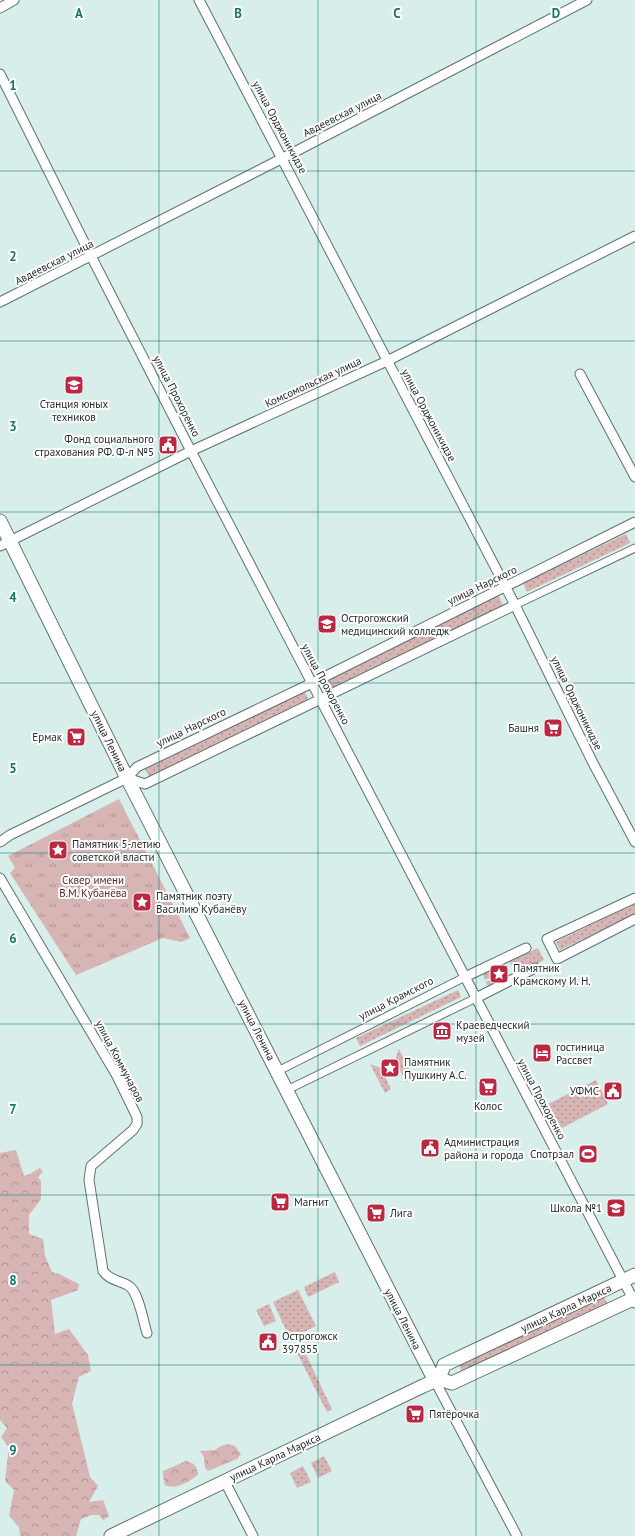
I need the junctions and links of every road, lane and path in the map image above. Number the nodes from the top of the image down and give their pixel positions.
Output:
1 (14, 0) edge
2 (199, 0) edge
3 (587, 0) edge
4 (0, 8) edge
5 (0, 74) edge
6 (283, 158) junction
7 (635, 236) edge
8 (91, 256) junction
9 (0, 302) edge
10 (387, 361) junction
11 (580, 374) dead end
12 (191, 451) junction
13 (635, 477) edge
14 (0, 521) edge
15 (635, 522) edge
16 (5, 543) edge
17 (635, 548) edge
18 (506, 587) junction
19 (515, 605) junction
20 (312, 683) junction
21 (321, 700) junction
22 (127, 778) junction
23 (0, 842) edge
24 (635, 842) edge
25 (0, 878) edge
26 (635, 898) edge
27 (635, 919) edge
28 (526, 948) dead end
29 (535, 968) dead end
30 (465, 977) junction
31 (476, 998) junction
32 (278, 1071) junction
33 (287, 1090) junction
34 (629, 1278) edge
35 (634, 1300) edge
36 (147, 1333) dead end
37 (437, 1380) junction
38 (224, 1480) junction
39 (111, 1536) edge
40 (254, 1536) edge
41 (517, 1536) edge

1 - 4 street
2 - 6 street, улица Орджоникидзе
3 - 6 street, Авдеевская улица
5 - 8 street, улица Прохоренко
6 - 8 street, Авдеевская улица
6 - 10 street, улица Орджоникидзе
7 - 10 street, Комсомольская улица
8 - 9 street, Авдеевская улица
8 - 12 street, улица Прохоренко
10 - 12 street, Комсомольская улица
10 - 18 street, улица Орджоникидзе
11 - 13 street
12 - 16 street, Комсомольская улица
12 - 20 street, улица Прохоренко
14 - 16 main road, улица Ленина
15 - 18 street, улица Нарского
16 - 22 main road, улица Ленина
17 - 19 street
18 - 19 street, улица Орджоникидзе
18 - 20 street, улица Нарского
19 - 21 street
19 - 24 street, улица Орджоникидзе
20 - 21 street, улица Прохоренко
20 - 22 street, улица Нарского
21 - 22 street
21 - 30 street, улица Прохоренко
22 - 23 street, улица Нарского
22 - 32 main road, улица Ленина
25 - 36 street, улица Коммунаров
26 - 27 street
28 - 30 street, улица Крамского
29 - 31 street
30 - 31 street, улица Прохоренко
30 - 32 street, улица Крамского
31 - 33 street
31 - 34 street, улица Прохоренко
32 - 33 main road, улица Ленина
33 - 37 main road, улица Ленина
34 - 35 street, улица Прохоренко
34 - 37 main road, улица Карла Маркса
35 - 37 main road, улица Карла Маркса
37 - 38 main road, улица Карла Маркса
37 - 41 street, улица Ленина
38 - 39 main road, улица Карла Маркса
38 - 40 street

